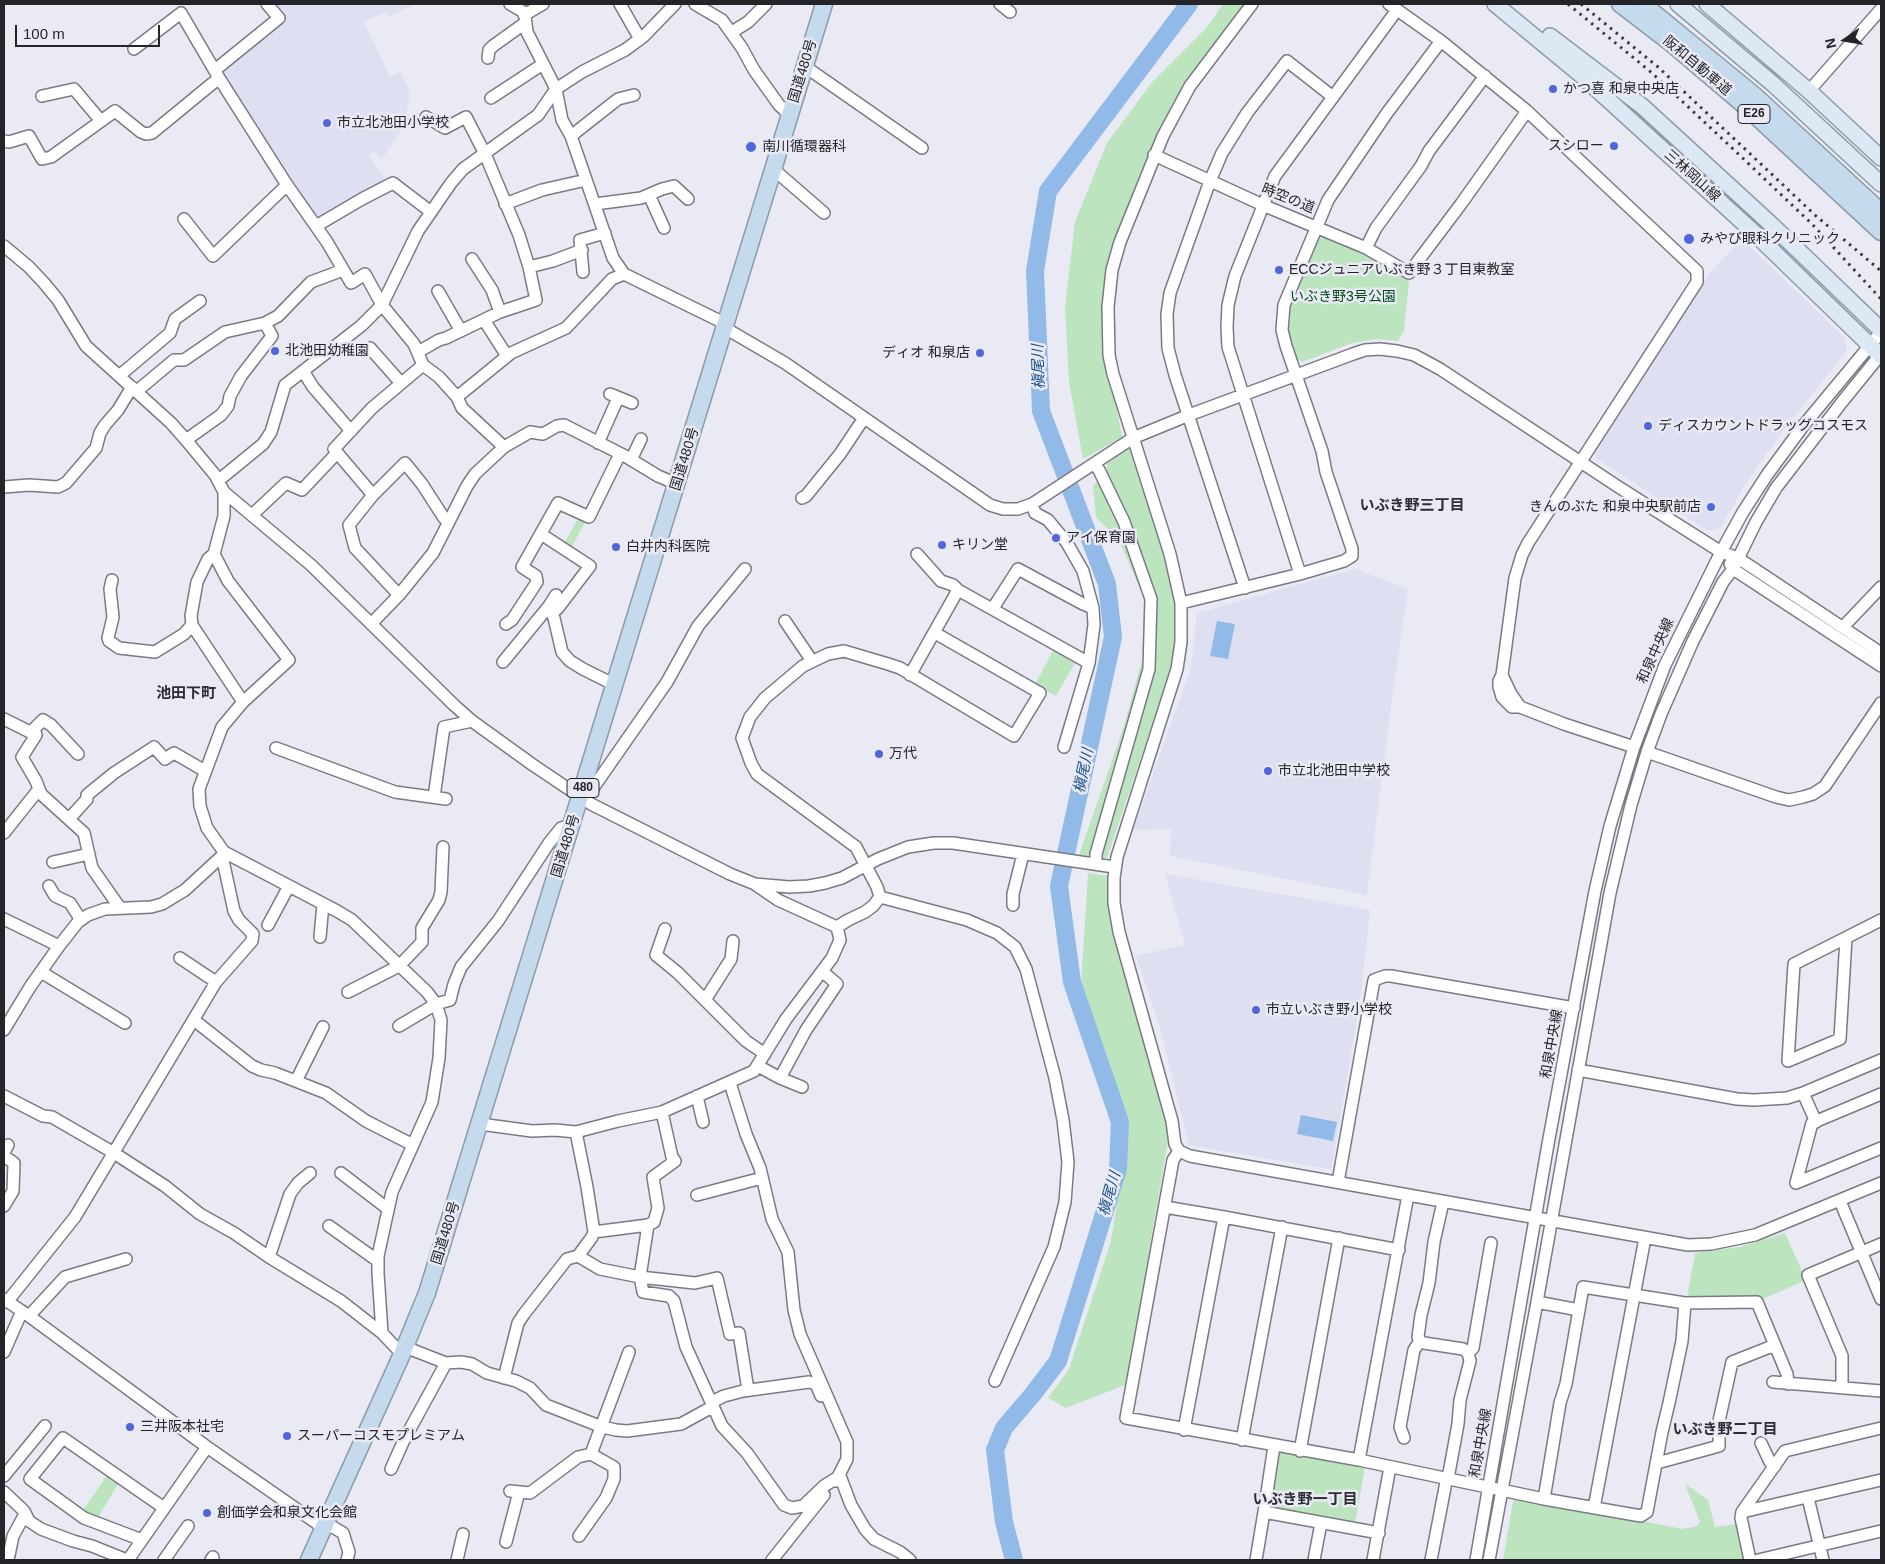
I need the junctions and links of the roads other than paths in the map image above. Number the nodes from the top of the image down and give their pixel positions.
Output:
1 (267, 4) edge
2 (510, 4) edge
3 (543, 4) edge
4 (620, 4) edge
5 (675, 4) edge
6 (695, 4) edge
7 (766, 4) edge
8 (824, 4) edge
9 (1000, 4) edge
10 (1252, 4) edge
11 (1497, 4) edge
12 (1620, 4) edge
13 (1643, 4) edge
14 (1678, 4) edge
15 (1707, 4) edge
16 (1393, 7) edge
17 (1881, 9) edge
18 (1010, 12) dead end
19 (525, 19) junction
20 (732, 32) junction
21 (640, 39) junction
22 (1441, 40) junction
23 (134, 49) dead end
24 (488, 58) dead end
25 (543, 64) junction
26 (804, 68) junction
27 (217, 74) junction
28 (1486, 76) junction
29 (556, 89) junction
30 (1809, 91) junction
31 (634, 95) dead end
32 (42, 96) dead end
33 (1333, 97) junction
34 (491, 98) dead end
35 (1527, 110) junction
36 (790, 115) junction
37 (426, 117) dead end
38 (100, 121) junction
39 (572, 136) junction
40 (4, 141) edge
41 (922, 148) dead end
42 (485, 154) junction
43 (1154, 155) junction
44 (1881, 158) edge
45 (772, 172) junction
46 (586, 180) junction
47 (1210, 181) junction
48 (1881, 184) edge
49 (288, 185) junction
50 (649, 196) junction
51 (688, 199) dead end
52 (505, 204) junction
53 (595, 204) junction
54 (1264, 206) junction
55 (431, 212) junction
56 (1881, 212) edge
57 (824, 213) dead end
58 (184, 219) dead end
59 (316, 226) junction
60 (1315, 226) junction
61 (664, 228) dead end
62 (1881, 232) edge
63 (605, 233) junction
64 (4, 246) edge
65 (1366, 248) junction
66 (582, 250) junction
67 (472, 259) dead end
68 (529, 267) junction
69 (343, 270) junction
70 (583, 272) dead end
71 (624, 274) junction
72 (438, 292) dead end
73 (200, 301) dead end
74 (382, 305) junction
75 (500, 312) junction
76 (484, 320) junction
77 (265, 323) junction
78 (724, 328) junction
79 (461, 330) junction
80 (1879, 344) edge
81 (370, 348) dead end
82 (418, 352) junction
83 (507, 356) junction
84 (423, 365) junction
85 (303, 371) junction
86 (1296, 375) junction
87 (119, 376) junction
88 (401, 383) junction
89 (135, 389) junction
90 (1244, 395) junction
91 (456, 397) junction
92 (632, 403) dead end
93 (1189, 415) junction
94 (864, 418) junction
95 (351, 431) junction
96 (1133, 438) junction
97 (641, 439) dead end
98 (186, 440) junction
99 (598, 444) junction
100 (504, 447) junction
101 (337, 453) junction
102 (626, 457) junction
103 (1580, 461) junction
104 (1091, 466) junction
105 (219, 480) junction
106 (677, 484) junction
107 (4, 487) edge
108 (224, 492) junction
109 (373, 494) junction
110 (802, 498) dead end
111 (1035, 502) junction
112 (252, 515) junction
113 (448, 521) junction
114 (541, 534) junction
115 (1721, 552) junction
116 (214, 554) junction
117 (920, 561) dead end
118 (1735, 563) junction
119 (745, 569) dead end
120 (1300, 574) junction
121 (112, 580) dead end
122 (1881, 586) edge
123 (1245, 588) junction
124 (958, 590) junction
125 (556, 595) dead end
126 (399, 596) junction
127 (1181, 603) junction
128 (993, 608) junction
129 (1093, 608) junction
130 (551, 610) junction
131 (785, 621) dead end
132 (371, 624) junction
133 (506, 624) dead end
134 (192, 625) junction
135 (1843, 627) junction
136 (935, 633) junction
137 (1881, 653) edge
138 (812, 661) junction
139 (503, 662) dead end
140 (1089, 663) junction
141 (1881, 666) edge
142 (910, 675) junction
143 (615, 685) junction
144 (243, 702) junction
145 (1881, 704) edge
146 (4, 719) edge
147 (472, 721) junction
148 (36, 735) junction
149 (1064, 747) dead end
150 (1634, 747) junction
151 (276, 748) dead end
152 (1647, 752) junction
153 (78, 754) dead end
154 (205, 771) junction
155 (39, 789) junction
156 (581, 797) junction
157 (69, 819) junction
158 (572, 826) junction
159 (4, 832) edge
160 (443, 847) dead end
161 (89, 854) junction
162 (223, 854) junction
163 (1027, 854) junction
164 (53, 862) dead end
165 (1094, 864) junction
166 (865, 867) junction
167 (1114, 867) junction
168 (755, 884) junction
169 (48, 886) dead end
170 (289, 886) junction
171 (880, 897) junction
172 (1010, 899) dead end
173 (323, 904) junction
174 (120, 908) junction
175 (4, 919) edge
176 (81, 920) junction
177 (1881, 920) edge
178 (268, 925) dead end
179 (837, 927) junction
180 (666, 929) dead end
181 (320, 937) dead end
182 (1846, 938) junction
183 (734, 941) dead end
184 (59, 946) junction
185 (180, 958) dead end
186 (399, 966) junction
187 (41, 972) junction
188 (823, 972) junction
189 (216, 982) junction
190 (348, 992) dead end
191 (705, 1000) junction
192 (436, 1004) junction
193 (1574, 1008) junction
194 (194, 1020) junction
195 (125, 1023) dead end
196 (399, 1026) dead end
197 (323, 1027) dead end
198 (4, 1030) edge
199 (765, 1054) junction
200 (1881, 1060) edge
201 (758, 1066) junction
202 (1578, 1070) junction
203 (780, 1078) junction
204 (296, 1081) junction
205 (730, 1084) junction
206 (802, 1087) dead end
207 (1803, 1093) junction
208 (1881, 1094) edge
209 (4, 1096) edge
210 (697, 1096) junction
211 (662, 1112) junction
212 (703, 1122) dead end
213 (1816, 1122) junction
214 (480, 1124) junction
215 (576, 1132) junction
216 (414, 1145) junction
217 (1881, 1148) edge
218 (5, 1151) edge
219 (1179, 1151) junction
220 (114, 1154) junction
221 (341, 1172) dead end
222 (310, 1173) dead end
223 (762, 1178) junction
224 (1338, 1182) junction
225 (1796, 1183) junction
226 (1881, 1183) edge
227 (1784, 1188) dead end
228 (697, 1195) dead end
229 (1408, 1195) junction
230 (1840, 1200) junction
231 (1443, 1202) junction
232 (4, 1206) edge
233 (1166, 1207) junction
234 (388, 1209) junction
235 (1224, 1217) junction
236 (1537, 1217) junction
237 (1551, 1220) junction
238 (648, 1225) junction
239 (329, 1226) dead end
240 (1282, 1227) junction
241 (594, 1232) junction
242 (1340, 1238) junction
243 (1645, 1238) junction
244 (1491, 1243) dead end
245 (1881, 1244) edge
246 (1399, 1250) junction
247 (1861, 1252) junction
248 (578, 1256) junction
249 (269, 1258) junction
250 (126, 1260) dead end
251 (378, 1260) junction
252 (640, 1277) junction
253 (676, 1280) junction
254 (1634, 1295) junction
255 (672, 1299) junction
256 (1881, 1299) edge
257 (6, 1300) edge
258 (1538, 1302) junction
259 (1685, 1303) junction
260 (1580, 1310) junction
261 (25, 1314) junction
262 (382, 1333) junction
263 (1420, 1341) junction
264 (1775, 1345) junction
265 (403, 1350) junction
266 (4, 1352) edge
267 (629, 1352) dead end
268 (1468, 1352) junction
269 (446, 1363) junction
270 (504, 1378) junction
271 (995, 1380) dead end
272 (1773, 1382) dead end
273 (1788, 1384) junction
274 (1842, 1387) junction
275 (748, 1390) junction
276 (1881, 1391) edge
277 (712, 1404) junction
278 (833, 1409) junction
279 (45, 1426) dead end
280 (602, 1427) junction
281 (1881, 1428) edge
282 (1184, 1430) junction
283 (1404, 1438) dead end
284 (1242, 1440) junction
285 (1761, 1443) dead end
286 (1274, 1446) junction
287 (207, 1447) junction
288 (1300, 1450) junction
289 (591, 1454) junction
290 (1359, 1460) junction
291 (1657, 1463) junction
292 (1775, 1466) junction
293 (1390, 1467) junction
294 (391, 1469) dead end
295 (4, 1476) edge
296 (840, 1476) junction
297 (1446, 1477) junction
298 (1881, 1480) edge
299 (1488, 1487) junction
300 (1503, 1490) junction
301 (4, 1492) edge
302 (1808, 1498) junction
303 (1544, 1499) junction
304 (164, 1508) junction
305 (1594, 1508) junction
306 (1264, 1512) junction
307 (1742, 1512) junction
308 (25, 1514) junction
309 (1321, 1523) junction
310 (188, 1526) dead end
311 (324, 1526) junction
312 (1881, 1531) edge
313 (1379, 1532) junction
314 (463, 1534) dead end
315 (579, 1536) dead end
316 (142, 1540) junction
317 (506, 1542) dead end
318 (1819, 1546) junction
319 (4, 1560) edge
320 (8, 1560) edge
321 (127, 1560) edge
322 (164, 1560) edge
323 (309, 1560) edge
324 (347, 1560) edge
325 (457, 1560) edge
326 (772, 1560) edge
327 (910, 1560) edge
328 (1256, 1560) edge
329 (1314, 1560) edge
330 (1373, 1560) edge
331 (1431, 1560) edge
332 (1476, 1560) edge
333 (1489, 1560) edge
334 (1750, 1560) edge
335 (1758, 1560) edge
336 (1823, 1560) edge

1 - 27 street
2 - 19 street
3 - 19 street
4 - 21 street
5 - 21 street
6 - 20 street
7 - 20 street
8 - 26 highway, 国道480号 / 480
9 - 18 street
10 - 43 street
11 - 80 main road, 三林岡山線
12 - 62 highway, 阪和自動車道 / E26
13 - 56 highway, 阪和自動車道 / E26
14 - 48 main road
15 - 30 main road
16 - 22 street
16 - 33 street
17 - 30 street
19 - 24 street
19 - 25 street
20 - 36 street
21 - 29 street
22 - 28 street
22 - 60 street
23 - 27 street
25 - 29 street
25 - 34 street
26 - 36 highway, 国道480号 / 480
26 - 41 street
27 - 38 street
27 - 49 street
28 - 35 street
28 - 65 street
29 - 39 street
29 - 42 street
30 - 44 main road
31 - 39 street
32 - 38 street
33 - 47 street
33 - 54 street
35 - 65 street, 時空の道
35 - 103 street
36 - 45 highway, 国道480号 / 480
37 - 42 street
38 - 40 street
39 - 46 street
42 - 52 street
42 - 55 street
43 - 47 street, 時空の道
43 - 96 street
45 - 57 street
45 - 78 highway, 国道480号 / 480
46 - 52 street
46 - 53 street
47 - 54 street, 時空の道
47 - 93 street
49 - 58 street
49 - 59 street
50 - 51 street
50 - 53 street
50 - 61 street
52 - 68 street
53 - 63 street
54 - 60 street, 時空の道
54 - 90 street
55 - 59 street
55 - 74 street
59 - 69 street
60 - 65 street, 時空の道
60 - 86 street
63 - 66 street
63 - 71 street
64 - 87 street
66 - 68 street
66 - 70 street
67 - 75 street
68 - 75 street
69 - 74 street
69 - 77 street
71 - 78 street
71 - 83 street
72 - 79 street
73 - 87 street
74 - 82 street
74 - 85 street
75 - 76 street
76 - 79 street
76 - 83 street
77 - 89 street
77 - 98 street
78 - 94 street
78 - 106 highway, 国道480号 / 480
79 - 82 street
80 - 115 street, 和泉中央線
80 - 118 street
81 - 88 street
82 - 84 street
83 - 91 street
84 - 88 street
84 - 91 street
85 - 95 street
85 - 105 street
86 - 90 street
86 - 103 street
86 - 120 street
87 - 89 street
88 - 95 street
89 - 98 street
89 - 107 street
90 - 93 street
90 - 120 street
91 - 100 street
92 - 99 street
93 - 96 street
93 - 123 street
94 - 110 street
94 - 111 street
95 - 101 street
96 - 104 street
96 - 127 street
97 - 102 street
98 - 105 street
99 - 100 street
99 - 102 street
100 - 113 street
101 - 109 street
101 - 112 street
102 - 106 street
102 - 114 street
103 - 115 street
103 - 150 street
104 - 111 street
104 - 165 street
105 - 108 street
106 - 143 highway, 国道480号 / 480
108 - 112 street
108 - 116 street
109 - 113 street
109 - 126 street
111 - 129 street
112 - 132 street
113 - 126 street
114 - 130 street
114 - 133 street
115 - 118 street
115 - 150 street, 和泉中央線
116 - 134 street
116 - 144 street
117 - 124 street
118 - 135 street
118 - 141 street
118 - 152 street
119 - 156 street
120 - 123 street
121 - 134 street
122 - 135 street
123 - 127 street
124 - 128 street
124 - 136 street
125 - 130 street
126 - 132 street
127 - 167 street
128 - 129 street
128 - 140 street
129 - 140 street
130 - 139 street
130 - 143 street
131 - 138 street
132 - 147 street
134 - 144 street
135 - 137 street
136 - 142 street
136 - 142 street
138 - 142 street
138 - 166 street
140 - 149 street
143 - 156 highway, 国道480号 / 480
144 - 154 street
145 - 152 street
146 - 148 street
147 - 151 street
147 - 156 street
148 - 153 street
148 - 155 street
150 - 193 street, 和泉中央線
152 - 202 street
154 - 157 street
154 - 162 street
155 - 157 street
155 - 159 street
156 - 158 highway, 国道480号 / 480
156 - 168 street
157 - 161 street
158 - 192 street
158 - 214 highway, 国道480号 / 480
160 - 186 street
161 - 164 street
161 - 174 street
162 - 170 street
162 - 174 street
162 - 189 street
163 - 165 street
163 - 166 street
163 - 172 street
165 - 167 street
166 - 168 street
166 - 171 street
167 - 219 street
168 - 179 street
169 - 176 street
170 - 173 street
170 - 178 street
171 - 179 street
171 - 271 street
173 - 181 street
173 - 186 street
174 - 176 street
175 - 184 street
176 - 184 street
177 - 182 street
179 - 188 street
180 - 191 street
182 - 182 street
183 - 191 street
184 - 187 street
185 - 189 street
186 - 190 street
186 - 192 street
187 - 195 street
187 - 198 street
188 - 199 street
188 - 203 street
189 - 194 street
191 - 199 street
192 - 196 street
192 - 216 street
193 - 224 street
193 - 236 street, 和泉中央線
194 - 204 street
194 - 220 street
197 - 204 street
199 - 201 street
200 - 207 street
201 - 203 street
201 - 205 street
202 - 207 street
202 - 237 street
203 - 206 street
204 - 216 street
205 - 210 street
205 - 223 street
207 - 213 street
208 - 213 street
209 - 220 street
210 - 211 street
210 - 212 street
211 - 215 street
211 - 238 street
213 - 225 street
214 - 215 street
214 - 265 highway, 国道480号 / 480
215 - 241 street
216 - 234 street
217 - 225 street
218 - 232 street
219 - 224 street
219 - 233 street
220 - 249 street
220 - 257 street
221 - 234 street
222 - 249 street
223 - 228 street
223 - 278 street
224 - 229 street
225 - 227 street
226 - 230 street
229 - 231 street
229 - 246 street
230 - 243 street
230 - 247 street
231 - 236 street
231 - 263 street
233 - 235 street
233 - 282 street
234 - 251 street
235 - 240 street
235 - 282 street
236 - 237 street
236 - 299 street, 和泉中央線
237 - 243 street
237 - 258 street
238 - 241 street
238 - 252 street
239 - 251 street
240 - 242 street
240 - 284 street
241 - 248 street
242 - 246 street
242 - 288 street
243 - 254 street
244 - 268 street
245 - 247 street
246 - 290 street
247 - 256 street
247 - 274 street
248 - 252 street
248 - 270 street
249 - 262 street
250 - 261 street
251 - 262 street
252 - 253 street
252 - 255 street
253 - 255 street
253 - 275 street
254 - 259 street
254 - 260 street
254 - 305 street
255 - 277 street
257 - 261 street
258 - 260 street
258 - 300 street
259 - 264 street
259 - 291 street
260 - 303 street
261 - 266 street
261 - 287 street
262 - 265 street
263 - 268 street
263 - 283 street
264 - 273 street
264 - 291 street
265 - 269 street
265 - 311 highway, 国道480号 / 480
267 - 280 street
268 - 297 street
269 - 270 street
269 - 294 street
270 - 280 street
272 - 273 street
273 - 274 street
274 - 276 street
275 - 277 street
275 - 278 street
277 - 280 street
277 - 296 street
278 - 296 street
279 - 295 street
280 - 289 street
281 - 292 street
282 - 284 street
284 - 286 street
285 - 292 street
286 - 288 street
286 - 306 street
287 - 304 street
287 - 311 street
288 - 290 street
289 - 315 street
289 - 317 street
290 - 293 street
291 - 305 street
292 - 307 street
293 - 297 street
293 - 313 street
296 - 326 street
296 - 327 street
297 - 299 street
297 - 331 street
298 - 302 street
299 - 300 street
299 - 332 street, 和泉中央線
300 - 303 street
300 - 333 street
301 - 308 street
302 - 307 street
302 - 318 street
303 - 305 street
304 - 316 street
304 - 316 street
306 - 309 street
306 - 328 street
307 - 334 street
308 - 320 street
308 - 321 street
309 - 313 street
309 - 329 street
310 - 322 street
311 - 323 highway, 国道480号 / 480
311 - 324 street
312 - 318 street
313 - 330 street
314 - 325 street
316 - 321 street
318 - 335 street
318 - 336 street
319 - 320 street

